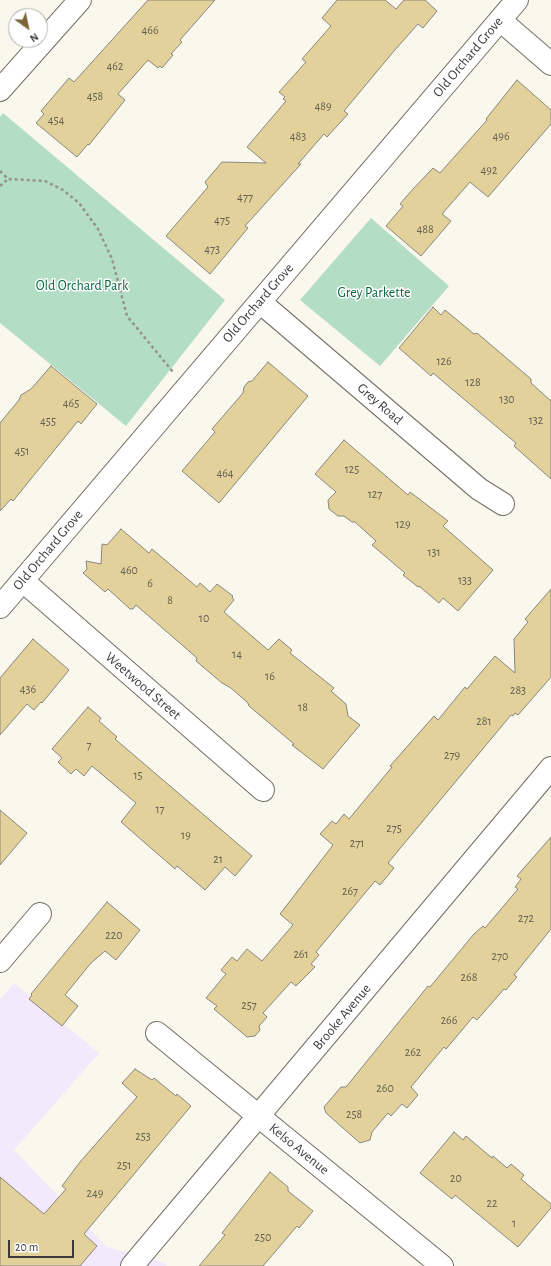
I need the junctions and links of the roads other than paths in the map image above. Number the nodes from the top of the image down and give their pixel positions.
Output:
1 (80, 0) edge
2 (517, 0) edge
3 (500, 20) junction
4 (551, 64) edge
5 (0, 90) edge
6 (260, 302) junction
7 (503, 504) dead end
8 (23, 581) junction
9 (0, 607) edge
10 (551, 768) edge
11 (263, 790) dead end
12 (40, 914) dead end
13 (0, 961) edge
14 (157, 1033) dead end
15 (259, 1116) junction
16 (132, 1266) edge
17 (442, 1266) edge

1 - 5 street
2 - 3 street, Old Orchard Grove
3 - 4 street
3 - 6 street, Old Orchard Grove
6 - 7 street, Grey Road
6 - 8 street, Old Orchard Grove
8 - 9 street, Old Orchard Grove
8 - 11 street, Weetwood Street
10 - 15 street, Brooke Avenue
12 - 13 street
14 - 15 street, Kelso Avenue
15 - 16 street, Brooke Avenue
15 - 17 street, Kelso Avenue

